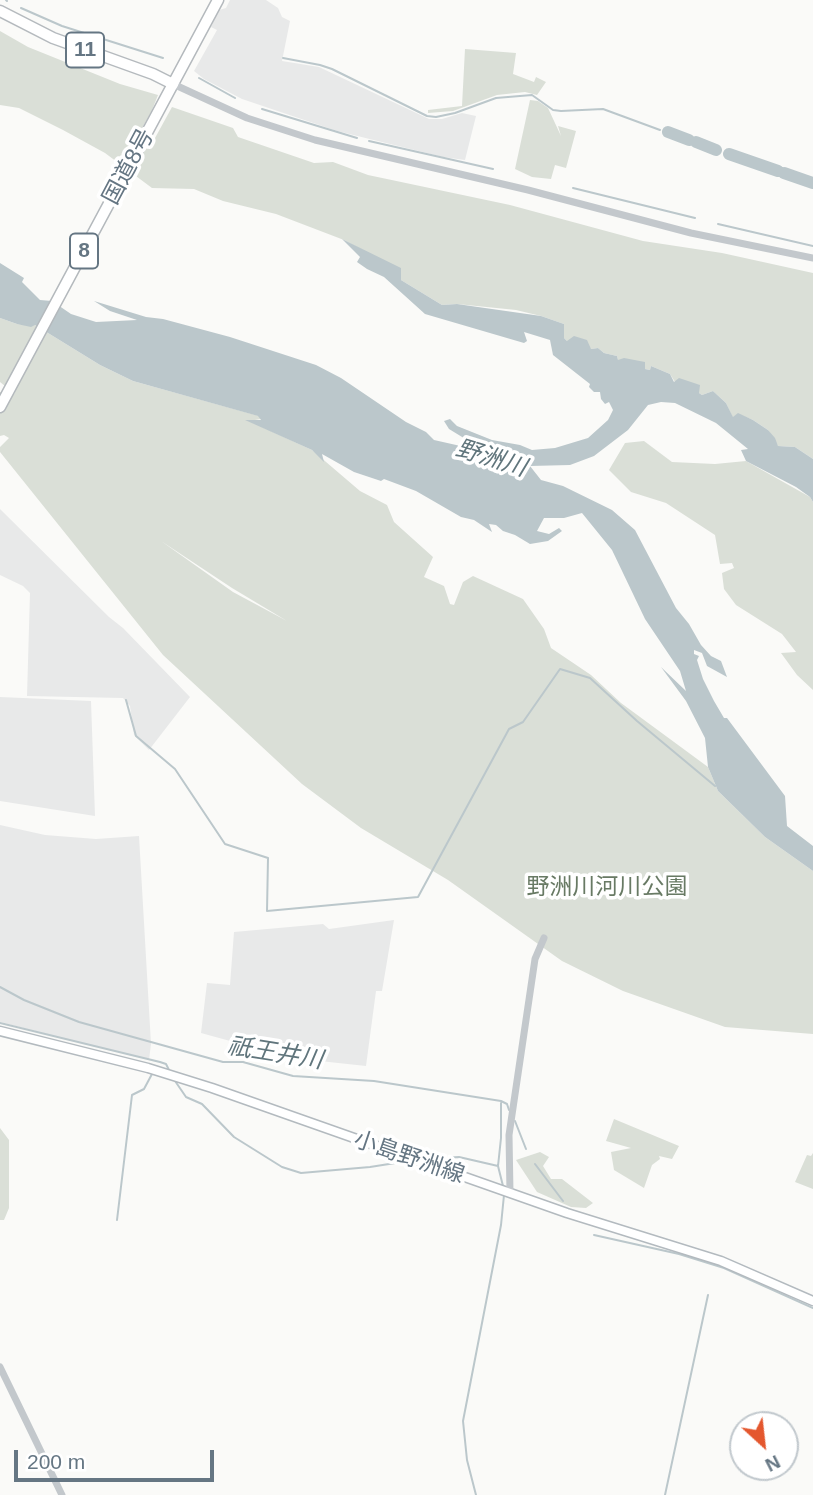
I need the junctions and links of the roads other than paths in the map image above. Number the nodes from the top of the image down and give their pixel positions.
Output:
1 (218, 0) edge
2 (0, 10) edge
3 (173, 84) junction
4 (813, 258) edge
5 (0, 407) edge
6 (544, 938) dead end
7 (0, 1031) edge
8 (510, 1193) junction
9 (813, 1301) edge
10 (0, 1367) edge
11 (62, 1495) edge

1 - 3 main road, 国道8号 / 8
2 - 3 main road, 11
3 - 4 street
3 - 5 main road, 国道8号 / 8
6 - 8 street
7 - 8 main road, 小島野洲線
8 - 9 main road, 小島野洲線
10 - 11 street

